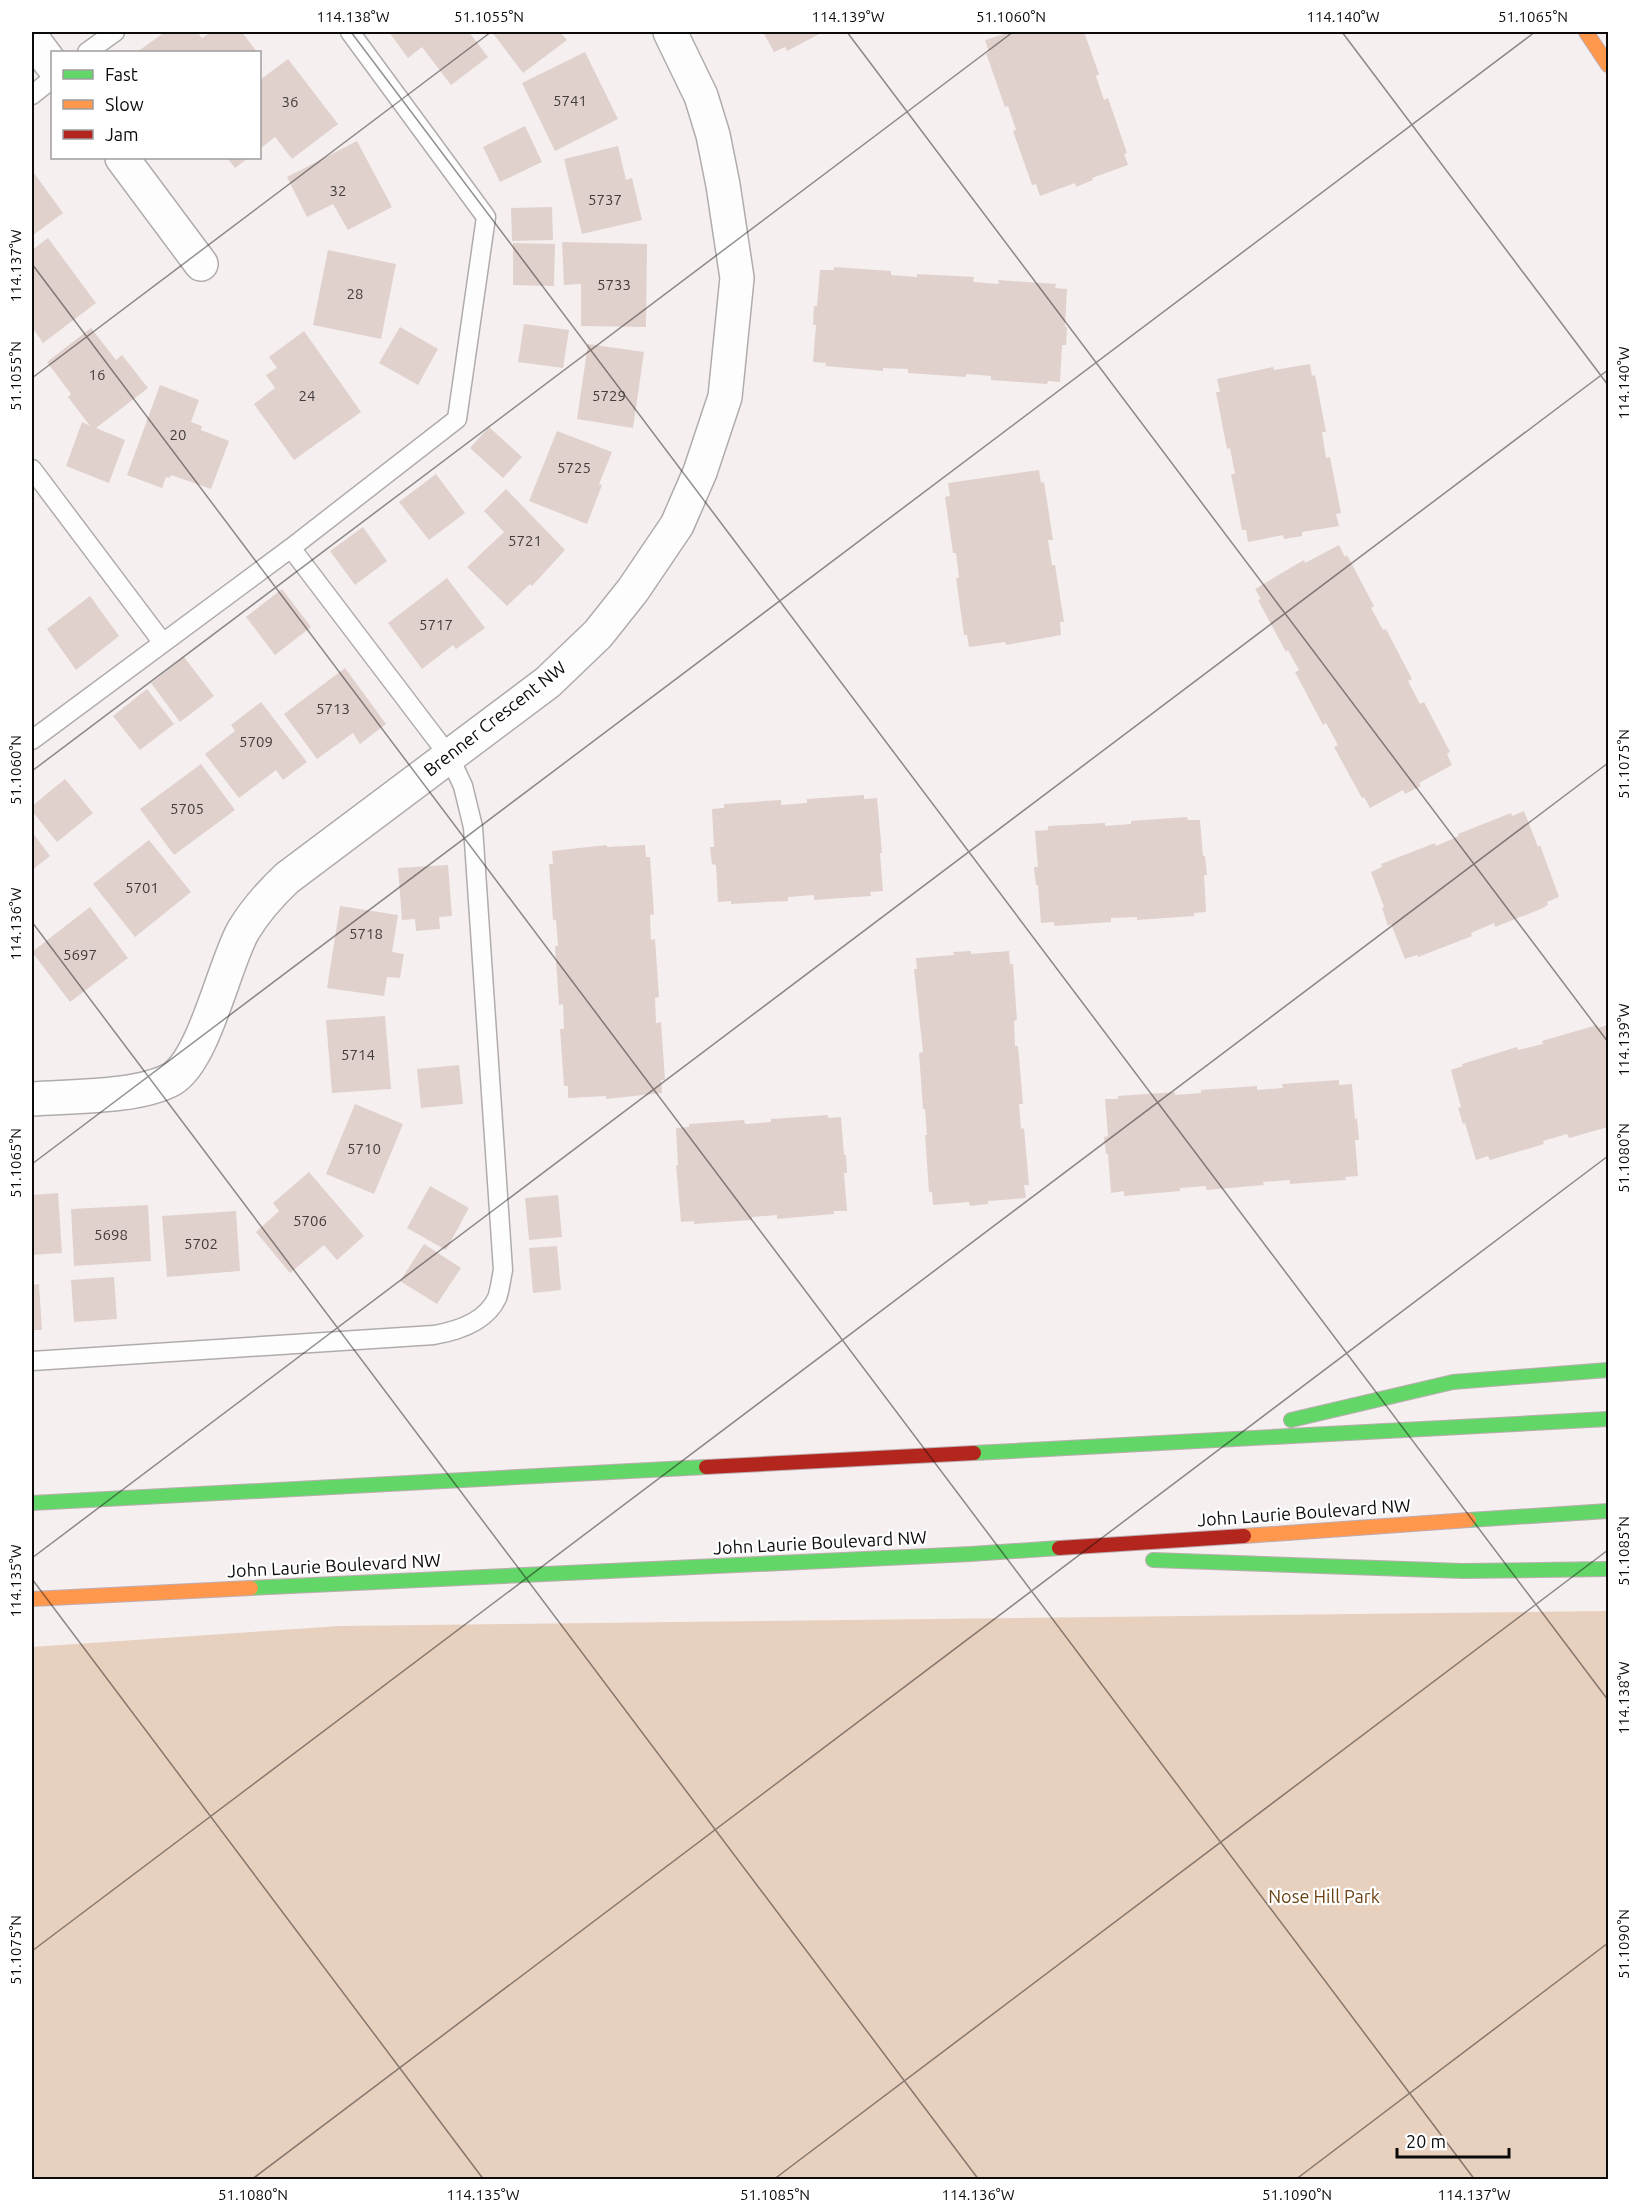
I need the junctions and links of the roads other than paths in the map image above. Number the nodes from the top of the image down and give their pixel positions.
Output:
1 (115, 32) edge
2 (350, 32) edge
3 (670, 32) edge
4 (1586, 32) edge
5 (32, 38) edge
6 (88, 51) edge
7 (51, 64) edge
8 (1608, 65) edge
9 (51, 80) edge
10 (32, 95) edge
11 (123, 159) edge
12 (201, 264) dead end
13 (32, 469) edge
14 (291, 548) junction
15 (163, 643) junction
16 (32, 740) edge
17 (449, 756) junction
18 (32, 1099) edge
19 (32, 1361) edge
20 (1608, 1370) edge
21 (1608, 1419) edge
22 (1207, 1439) junction
23 (32, 1503) edge
24 (1608, 1510) edge
25 (972, 1554) junction
26 (1115, 1559) dead end
27 (1139, 1560) dead end
28 (1608, 1569) edge
29 (32, 1599) edge

1 - 6 lane
2 - 14 lane
3 - 17 street, Brenner Crescent NW
4 - 8 main road
5 - 7 street
9 - 10 lane
11 - 12 street
13 - 15 lane
14 - 15 lane
14 - 17 lane
15 - 16 lane
17 - 18 street, Brenner Crescent NW
17 - 19 lane
20 - 22 main road
21 - 22 main road
22 - 23 main road
24 - 25 main road, John Laurie Boulevard NW
25 - 26 main road
25 - 29 main road, John Laurie Boulevard NW
27 - 28 main road

